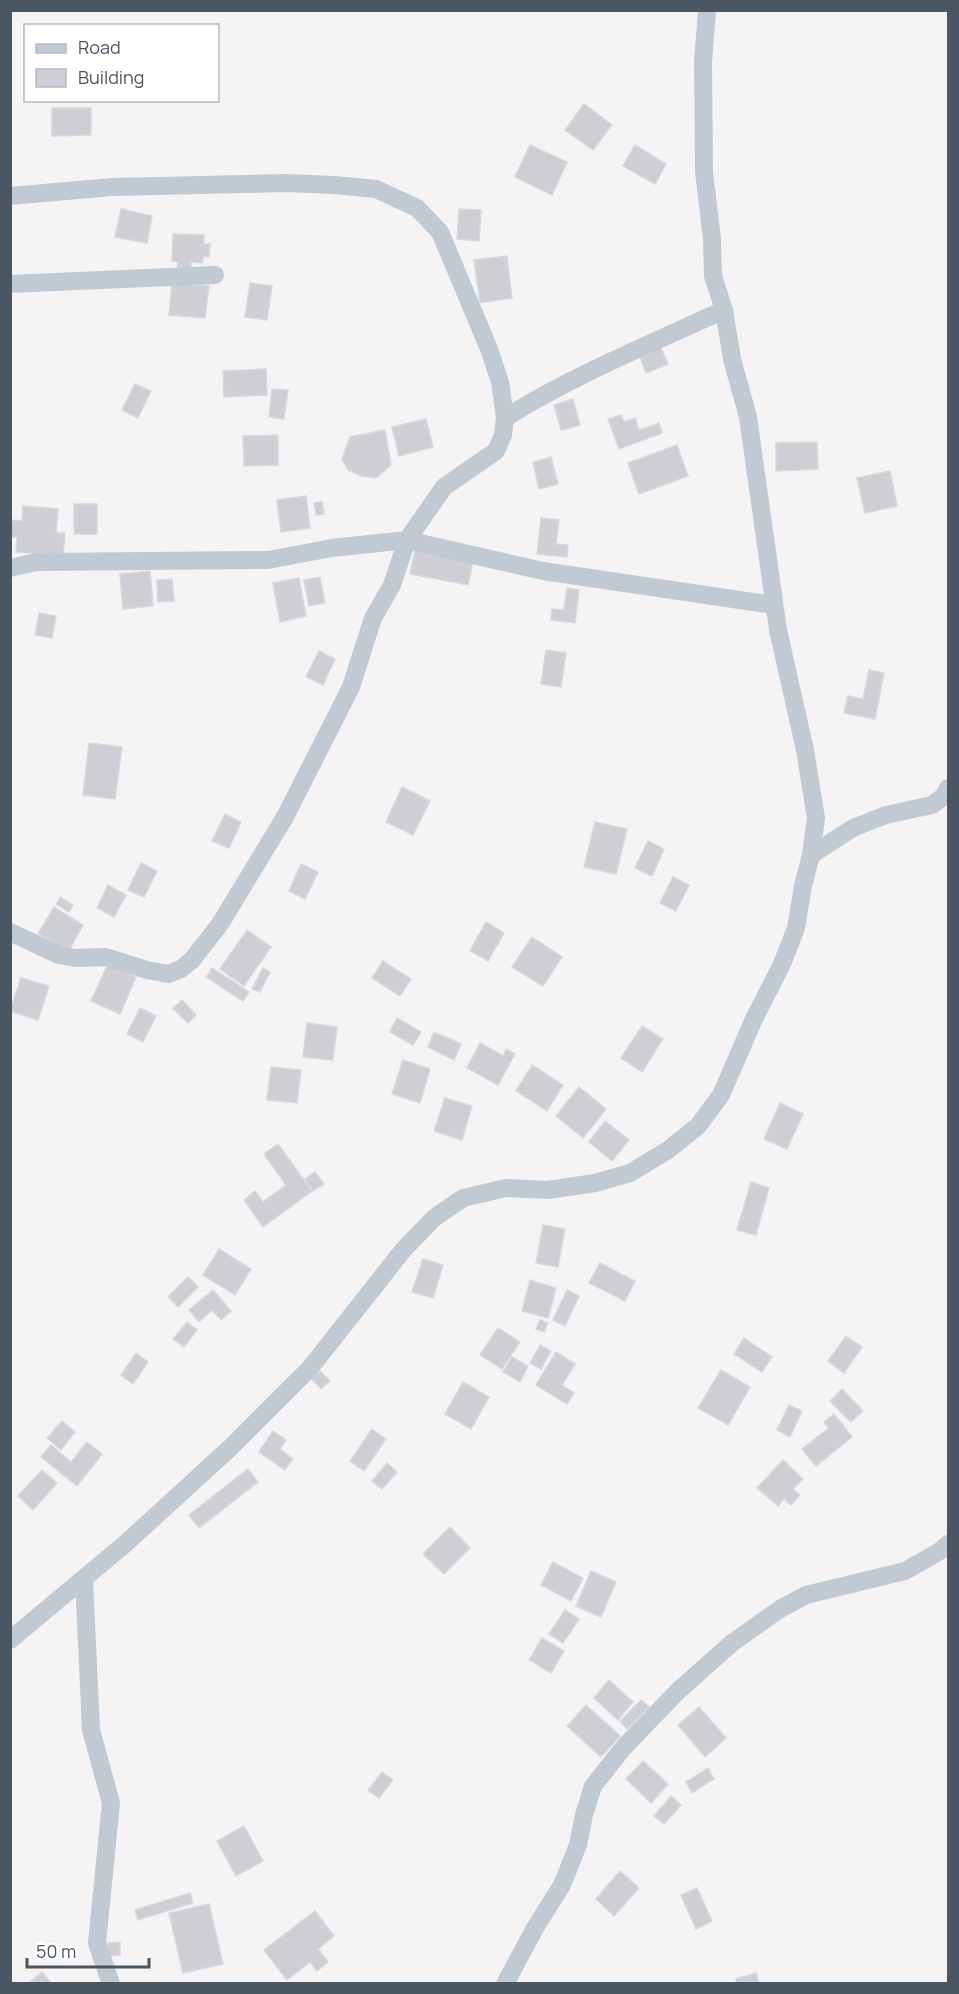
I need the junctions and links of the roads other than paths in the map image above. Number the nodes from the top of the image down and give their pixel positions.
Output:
1 (707, 10) edge
2 (10, 196) edge
3 (215, 275) dead end
4 (10, 284) edge
5 (724, 310) junction
6 (505, 418) junction
7 (407, 540) junction
8 (10, 568) edge
9 (774, 605) junction
10 (948, 788) edge
11 (812, 855) junction
12 (10, 932) edge
13 (948, 1544) edge
14 (84, 1579) junction
15 (10, 1640) edge
16 (111, 1983) edge
17 (505, 1983) edge

1 - 5 street
2 - 6 street
3 - 4 street
5 - 6 street
5 - 9 street
6 - 7 street
7 - 8 street
7 - 9 street
7 - 12 street
9 - 11 street
10 - 11 street
11 - 14 street
13 - 17 street
14 - 15 street
14 - 16 street

